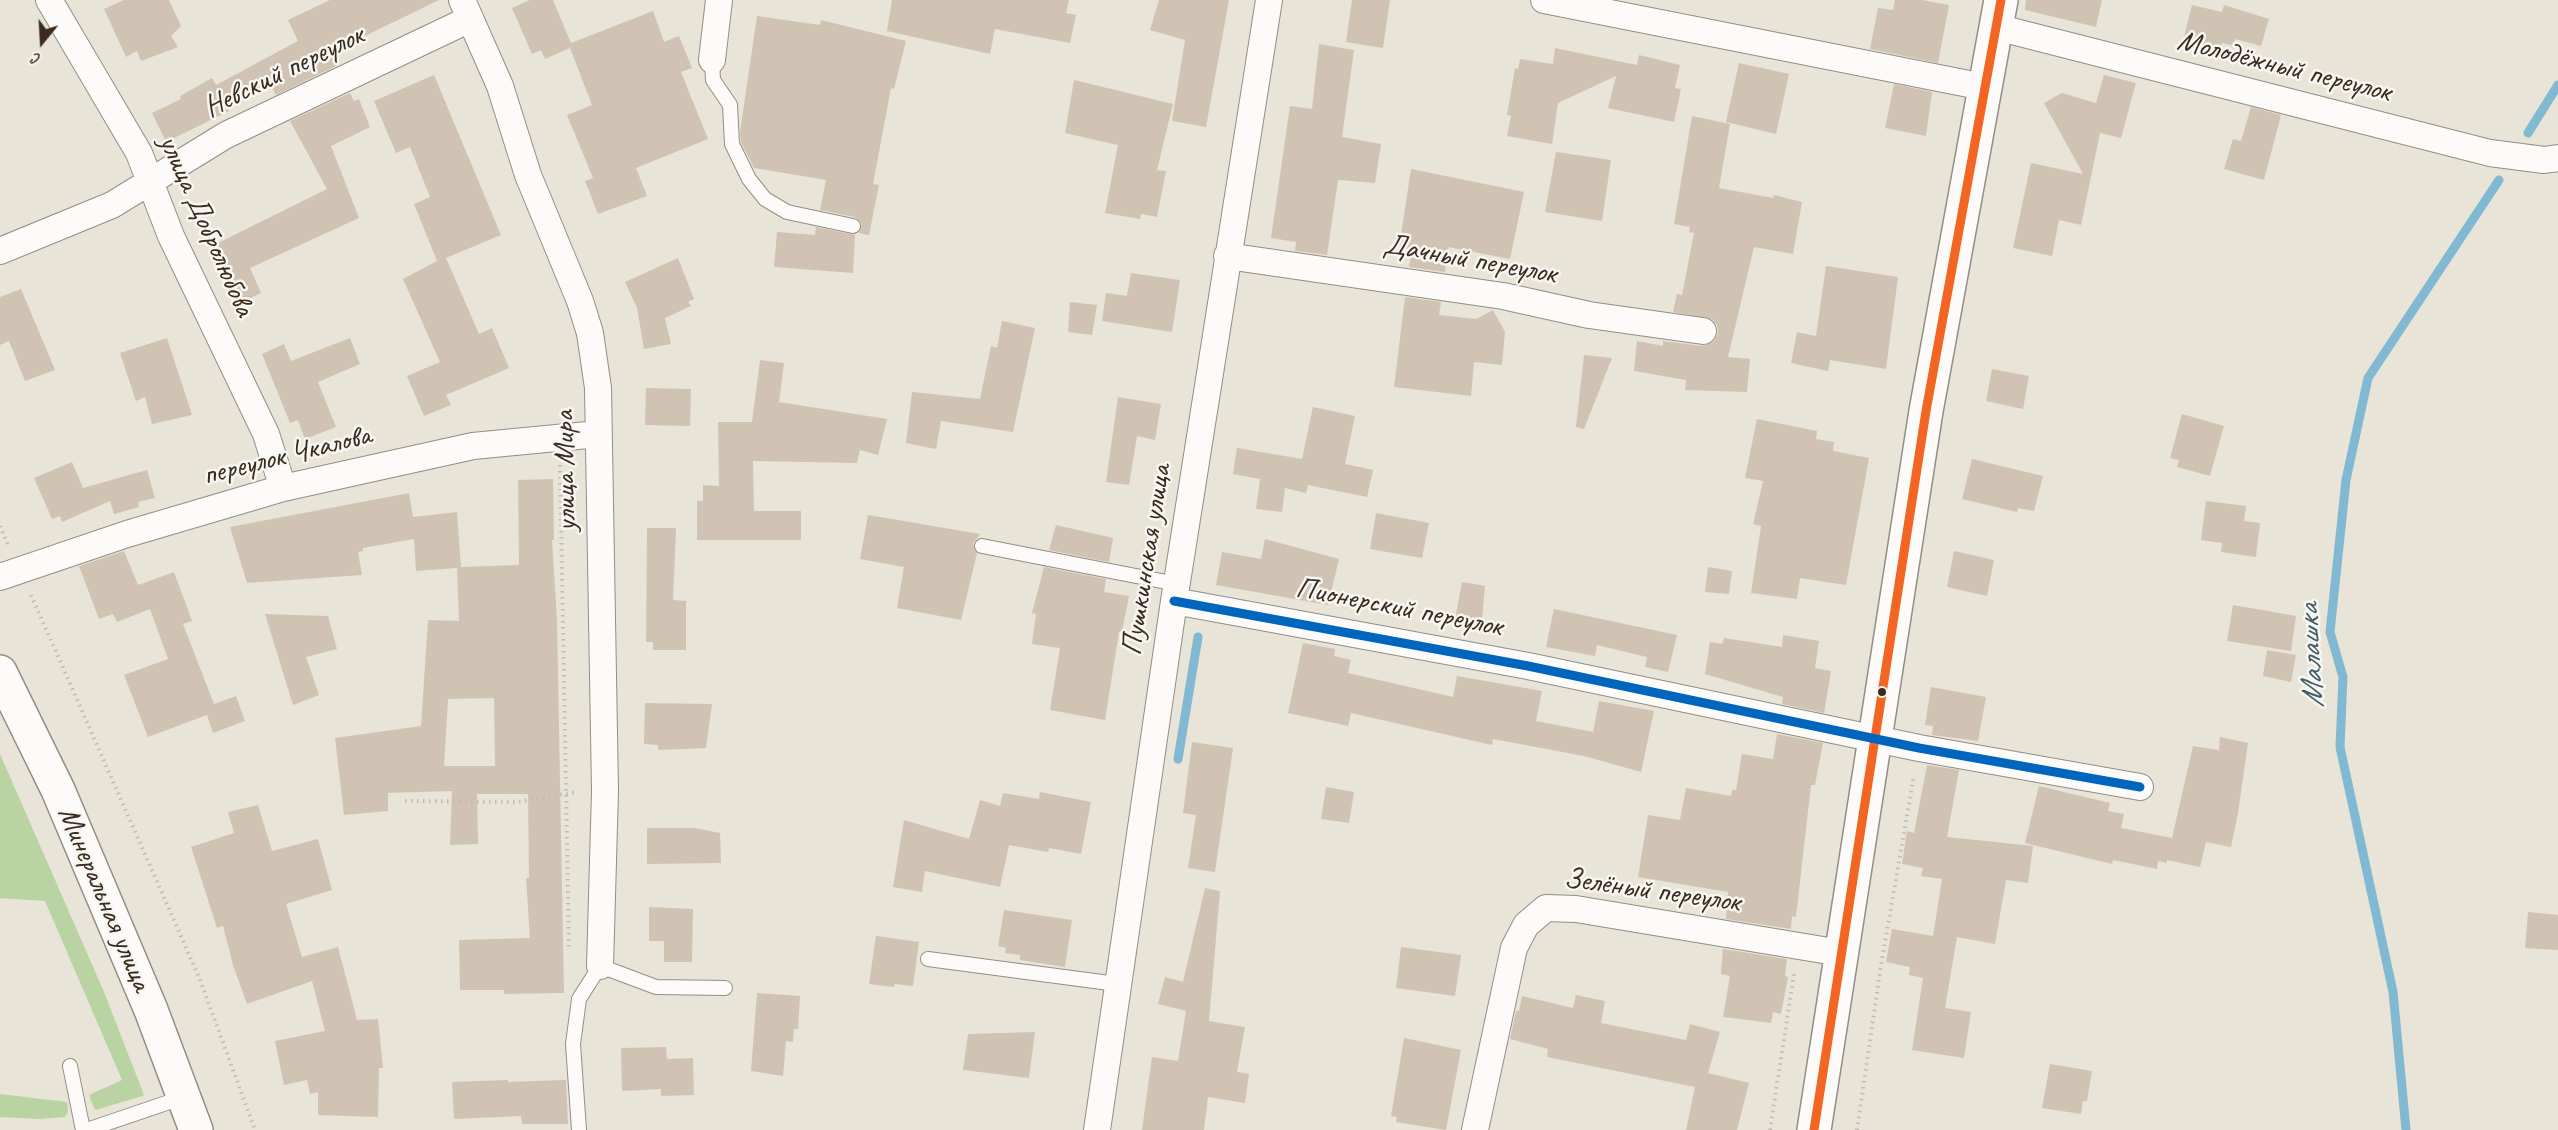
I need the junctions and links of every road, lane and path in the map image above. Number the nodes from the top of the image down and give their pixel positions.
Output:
1 (50, 0) edge
2 (719, 0) edge
3 (1269, 0) edge
4 (1544, 0) edge
5 (466, 9) edge
6 (1998, 14) edge
7 (712, 60) joint
8 (1984, 87) junction
9 (2558, 158) edge
10 (149, 183) junction
11 (853, 226) dead end
12 (0, 251) edge
13 (1227, 256) junction
14 (1703, 331) dead end
15 (598, 434) junction
16 (560, 437) junction
17 (283, 488) junction
18 (0, 526) edge
19 (982, 546) dead end
20 (10, 573) edge
21 (1175, 592) junction
22 (0, 672) edge
23 (1874, 737) junction
24 (1919, 748) junction
25 (2140, 787) dead end
26 (556, 797) dead end
27 (405, 801) dead end
28 (1798, 945) junction
29 (1841, 952) junction
30 (928, 959) dead end
31 (600, 966) junction
32 (1117, 984) junction
33 (725, 988) dead end
34 (579, 999) junction
35 (70, 1066) dead end
36 (185, 1096) junction
37 (85, 1130) edge
38 (196, 1130) edge
39 (255, 1130) edge
40 (579, 1130) edge
41 (1097, 1130) edge
42 (1475, 1130) edge
43 (1770, 1130) edge
44 (1814, 1130) edge
45 (1857, 1130) edge

1 - 10 street, улица Добролюбова
2 - 7 street
3 - 13 street, Пушкинская улица
4 - 8 street
5 - 10 street, Невский переулок
5 - 15 street, улица Мира
6 - 8 main road
6 - 9 street, Молодёжный переулок
7 - 11 lane
8 - 23 main road
10 - 12 street, Невский переулок
10 - 17 street, улица Добролюбова
13 - 14 street, Дачный переулок
13 - 21 street, Пушкинская улица
15 - 16 street, переулок Чкалова
15 - 31 street, улица Мира
16 - 17 street, переулок Чкалова
16 - 34 path
17 - 20 street, переулок Чкалова
18 - 20 path
19 - 21 lane
20 - 39 path
21 - 23 street, Пионерский переулок
21 - 32 street, Пушкинская улица
22 - 36 main road, Минеральная улица
23 - 24 street, Пионерский переулок
23 - 29 main road
24 - 25 street, Пионерский переулок
24 - 45 path
26 - 27 path
28 - 29 street, Зелёный переулок
28 - 42 street, Зелёный переулок
28 - 43 path
29 - 44 main road
30 - 32 lane
31 - 33 lane
31 - 34 lane
32 - 41 street, Пушкинская улица
34 - 40 lane
35 - 37 lane
36 - 37 lane
36 - 38 main road, Минеральная улица

